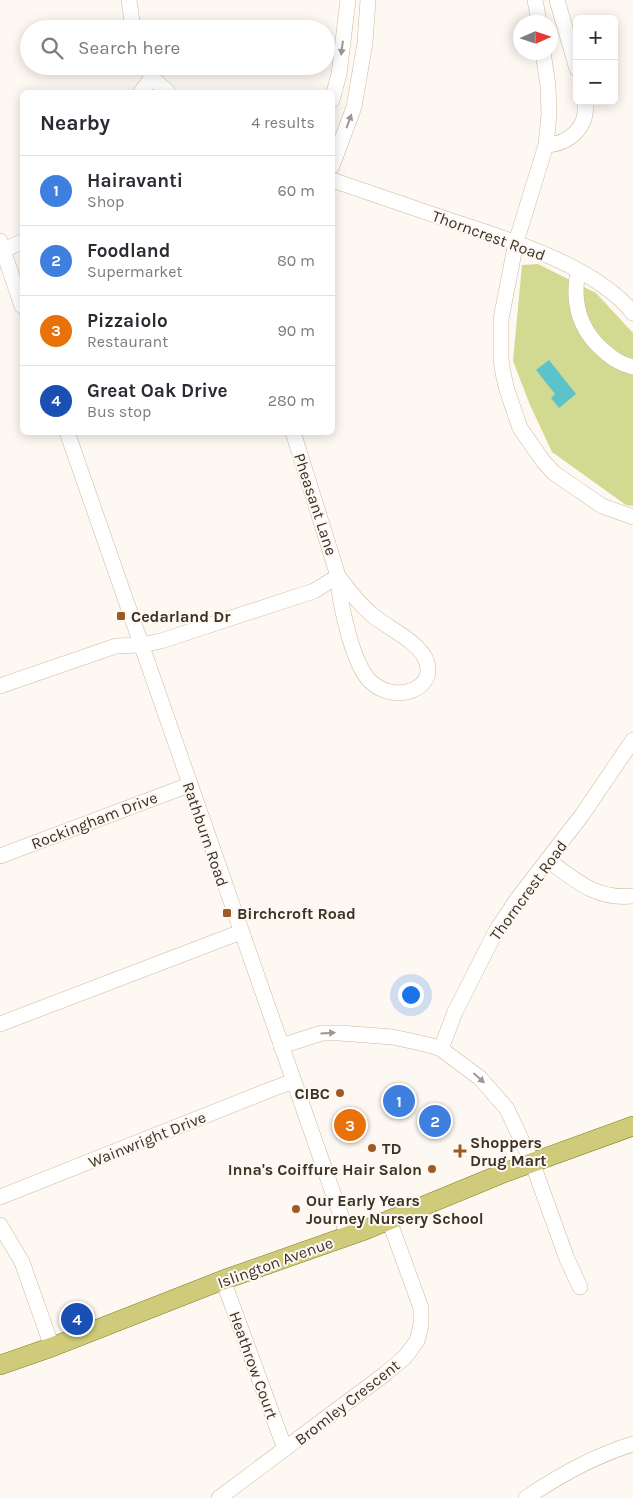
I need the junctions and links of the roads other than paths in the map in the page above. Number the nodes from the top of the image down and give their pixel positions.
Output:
1 (129, 0) edge
2 (348, 0) edge
3 (368, 0) edge
4 (535, 0) edge
5 (557, 0) edge
6 (538, 15) edge
7 (132, 20) edge
8 (544, 60) edge
9 (574, 60) edge
10 (148, 75) edge
11 (152, 75) edge
12 (142, 90) edge
13 (166, 90) edge
14 (335, 90) edge
15 (585, 105) edge
16 (546, 145) junction
17 (335, 158) edge
18 (335, 181) edge
19 (20, 242) edge
20 (516, 242) junction
21 (2, 246) edge
22 (578, 271) junction
23 (20, 300) edge
24 (633, 313) edge
25 (633, 367) edge
26 (68, 435) edge
27 (294, 435) edge
28 (633, 517) edge
29 (338, 576) junction
30 (140, 645) junction
31 (0, 686) edge
32 (633, 740) edge
33 (189, 784) junction
34 (0, 856) edge
35 (548, 860) junction
36 (633, 896) edge
37 (241, 932) junction
38 (0, 1024) edge
39 (281, 1046) junction
40 (441, 1049) junction
41 (294, 1082) junction
42 (633, 1126) edge
43 (532, 1162) junction
44 (0, 1198) edge
45 (389, 1220) junction
46 (0, 1225) edge
47 (348, 1236) junction
48 (223, 1280) junction
49 (580, 1287) dead end
50 (52, 1347) junction
51 (0, 1364) edge
52 (633, 1444) edge
53 (285, 1449) junction
54 (219, 1498) edge
55 (526, 1498) edge

1 - 7 street
2 -> 14 street
17 -> 3 street
4 - 6 street
5 - 9 street
8 - 16 street
10 - 12 street
11 - 13 street
15 - 16 street
16 - 20 street
18 - 20 street, Thorncrest Road
19 - 21 street
20 - 22 street, Thorncrest Road
20 - 28 street
21 - 23 street
22 - 24 street, Thorncrest Road
22 - 25 street
26 - 30 street, Rathburn Road
27 - 29 street, Pheasant Lane
29 - 29 street, Pheasant Lane
29 - 30 street, Pheasant Lane
30 - 31 street, Pheasant Lane
30 - 33 street, Rathburn Road
32 - 35 street, Thorncrest Road
33 - 34 street, Rockingham Drive
33 - 37 street, Rathburn Road
35 - 36 street
35 - 40 street, Thorncrest Road
37 - 38 street
37 - 39 street, Rathburn Road
39 -> 40 street
39 - 41 street, Rathburn Road
40 -> 43 street
41 - 44 street, Wainwright Drive
41 - 47 street, Rathburn Road
42 - 43 main road, Islington Avenue
43 - 45 main road, Islington Avenue
43 - 49 street
45 - 47 main road, Islington Avenue
45 - 53 street, Bromley Crescent
46 - 50 street
47 - 48 main road, Islington Avenue
48 - 50 main road, Islington Avenue
48 - 53 street, Heathrow Court
50 - 51 main road, Islington Avenue
52 - 55 street
53 - 54 street, Bromley Crescent

